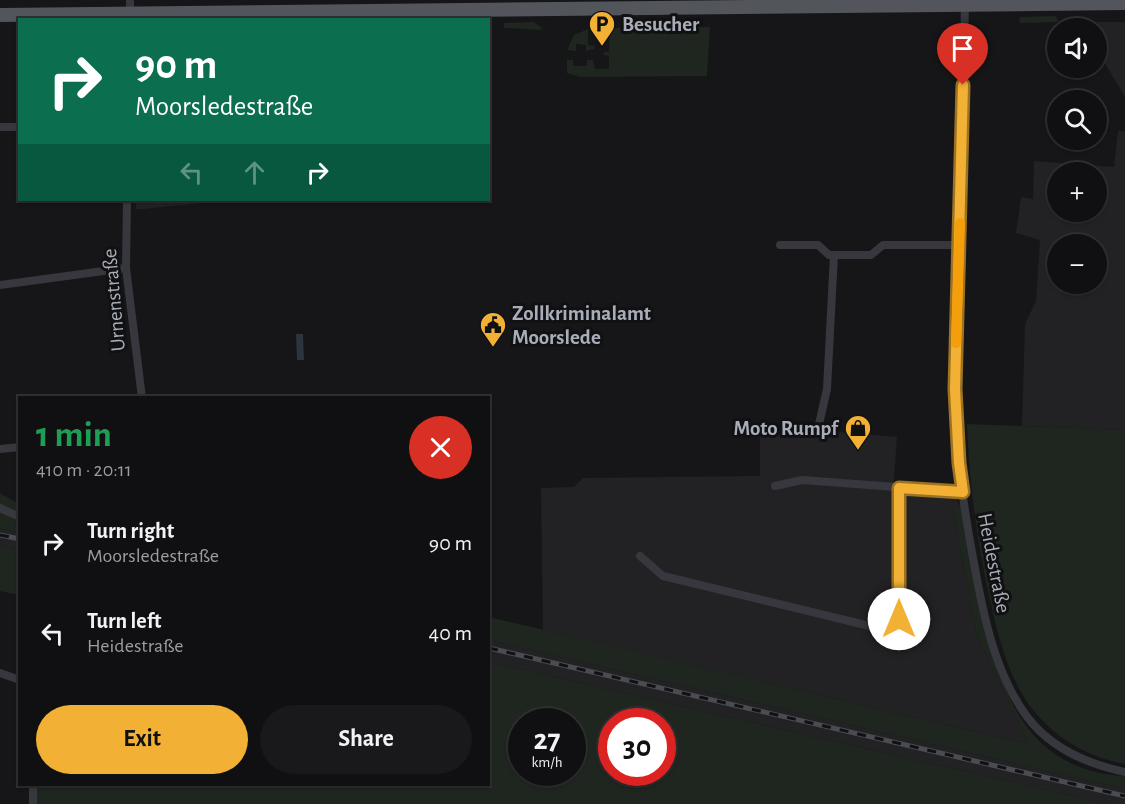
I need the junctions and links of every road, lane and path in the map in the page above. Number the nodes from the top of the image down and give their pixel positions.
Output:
1 (1125, 3) edge
2 (965, 4) junction
3 (409, 5) edge
4 (130, 11) edge
5 (0, 15) edge
6 (0, 127) edge
7 (18, 127) edge
8 (127, 201) edge
9 (780, 245) dead end
10 (959, 245) junction
11 (834, 255) junction
12 (126, 268) junction
13 (0, 285) edge
14 (142, 396) edge
15 (819, 424) dead end
16 (18, 447) edge
17 (0, 449) edge
18 (775, 486) dead end
19 (899, 488) junction
20 (963, 492) junction
21 (0, 508) edge
22 (18, 516) edge
23 (640, 556) dead end
24 (0, 673) edge
25 (18, 679) edge
26 (1125, 772) edge
27 (33, 786) edge
28 (33, 804) edge

1 - 2 main road
2 - 3 main road
2 - 10 street, Heidestraße
3 - 4 main road
4 - 5 main road
6 - 7 street
8 - 12 street, Urnenstraße
9 - 11 street
10 - 11 street
10 - 20 street, Heidestraße
11 - 15 street
12 - 13 street
12 - 14 street, Urnenstraße
16 - 17 street
18 - 19 street
19 - 20 street
19 - 23 street
20 - 26 street, Heidestraße
21 - 22 street
24 - 25 street
27 - 28 street

